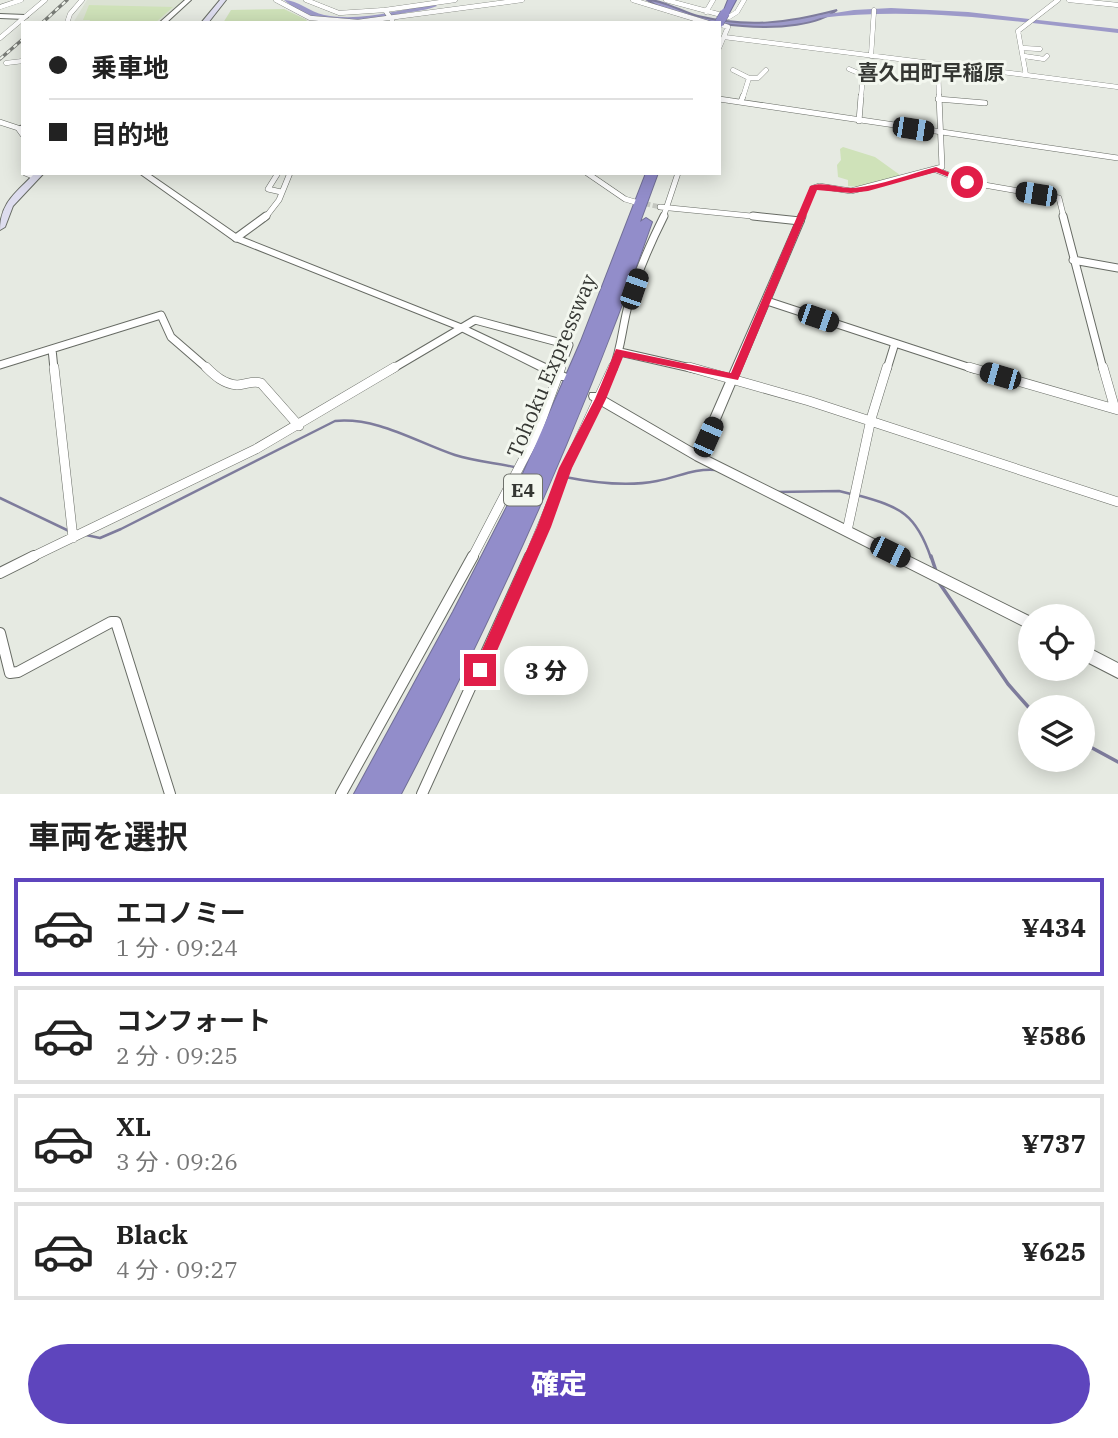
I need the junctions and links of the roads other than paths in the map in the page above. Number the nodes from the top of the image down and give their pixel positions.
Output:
1 (21, 0) edge
2 (34, 0) edge
3 (82, 0) edge
4 (188, 0) edge
5 (223, 0) edge
6 (276, 0) edge
7 (306, 0) edge
8 (455, 0) edge
9 (522, 0) edge
10 (633, 0) edge
11 (666, 0) edge
12 (713, 0) edge
13 (725, 0) edge
14 (732, 0) edge
15 (744, 0) edge
16 (1058, 0) edge
17 (1069, 0) edge
18 (44, 1) edge
19 (1118, 5) edge
20 (0, 7) edge
21 (874, 10) dead end
22 (385, 11) junction
23 (706, 12) junction
24 (721, 12) junction
25 (0, 16) edge
26 (25, 17) junction
27 (391, 20) edge
28 (68, 21) edge
29 (164, 21) edge
30 (206, 21) edge
31 (324, 21) edge
32 (703, 21) edge
33 (712, 21) edge
34 (720, 21) edge
35 (721, 24) edge
36 (724, 37) junction
37 (0, 38) edge
38 (721, 44) edge
39 (1022, 48) junction
40 (1040, 49) dead end
41 (871, 56) junction
42 (1024, 56) junction
43 (1047, 56) dead end
44 (21, 61) edge
45 (6, 63) dead end
46 (938, 64) junction
47 (849, 69) dead end
48 (733, 70) dead end
49 (766, 70) dead end
50 (1026, 75) junction
51 (749, 78) junction
52 (1118, 87) edge
53 (721, 99) edge
54 (938, 99) junction
55 (741, 102) junction
56 (985, 103) dead end
57 (859, 121) junction
58 (0, 122) edge
59 (21, 130) edge
60 (941, 134) junction
61 (1118, 158) edge
62 (936, 170) junction
63 (34, 175) edge
64 (146, 175) edge
65 (277, 175) edge
66 (289, 175) edge
67 (590, 175) edge
68 (651, 175) edge
69 (662, 175) edge
70 (677, 175) edge
71 (282, 192) junction
72 (635, 202) tunnel mouth
73 (664, 207) junction
74 (800, 221) junction
75 (0, 227) edge
76 (236, 238) junction
77 (1073, 260) junction
78 (1118, 268) edge
79 (768, 301) junction
80 (460, 327) junction
81 (895, 343) junction
82 (52, 349) junction
83 (620, 352) junction
84 (0, 365) edge
85 (560, 375) junction
86 (734, 377) junction
87 (597, 398) junction
88 (1117, 410) edge
89 (871, 419) junction
90 (299, 426) junction
91 (699, 457) junction
92 (1118, 502) edge
93 (847, 531) junction
94 (73, 538) junction
95 (0, 573) edge
96 (1018, 617) edge
97 (0, 633) edge
98 (1095, 659) edge
99 (1118, 671) edge
100 (170, 794) edge
101 (341, 794) edge
102 (366, 794) edge
103 (388, 794) edge
104 (422, 794) edge

1 - 20 street
2 - 18 street
3 - 28 street
4 - 29 street
5 - 30 main road
6 - 31 street
7 - 22 street
8 - 22 street
9 - 27 street
10 - 32 street
11 - 23 street
12 - 23 street
13 - 24 highway
14 - 24 highway
15 - 23 street
16 - 39 street
17 - 19 street
18 - 26 street
21 - 41 street
22 - 27 street
24 - 33 highway
24 - 34 highway, bridge
25 - 26 street
26 - 37 street
35 - 36 street
36 - 38 street
36 - 41 street
39 - 40 street
39 - 42 street
41 - 46 street
42 - 43 street
42 - 50 street
44 - 45 street
46 - 50 street
46 - 54 street
47 - 57 street
48 - 51 street
49 - 51 street
50 - 52 street
51 - 55 street
53 - 55 street
54 - 56 street
54 - 60 street
55 - 57 street
57 - 60 street
58 - 59 street
60 - 61 street
60 - 62 street
62 - 74 street
62 - 77 street
63 - 75 main road
64 - 76 street
65 - 71 street
66 - 71 street
67 - 72 street
68 - 102 highway, Tohoku Expressway / E4
69 - 103 highway, Tohoku Expressway / E4
70 - 73 street
71 - 76 street
73 - 74 street
73 - 83 street
74 - 79 street
76 - 80 street
77 - 78 street
77 - 88 street
79 - 81 street
79 - 86 street
80 - 85 street
80 - 85 street
80 - 90 street
81 - 88 street
81 - 89 street
82 - 84 street
82 - 90 street
82 - 94 street
83 - 86 street
83 - 87 street
85 - 101 street
86 - 89 street
86 - 91 street
87 - 91 street
87 - 104 street
89 - 92 street
89 - 93 street
90 - 94 street
91 - 93 street
93 - 96 street
94 - 95 street
97 - 100 street
98 - 99 street

